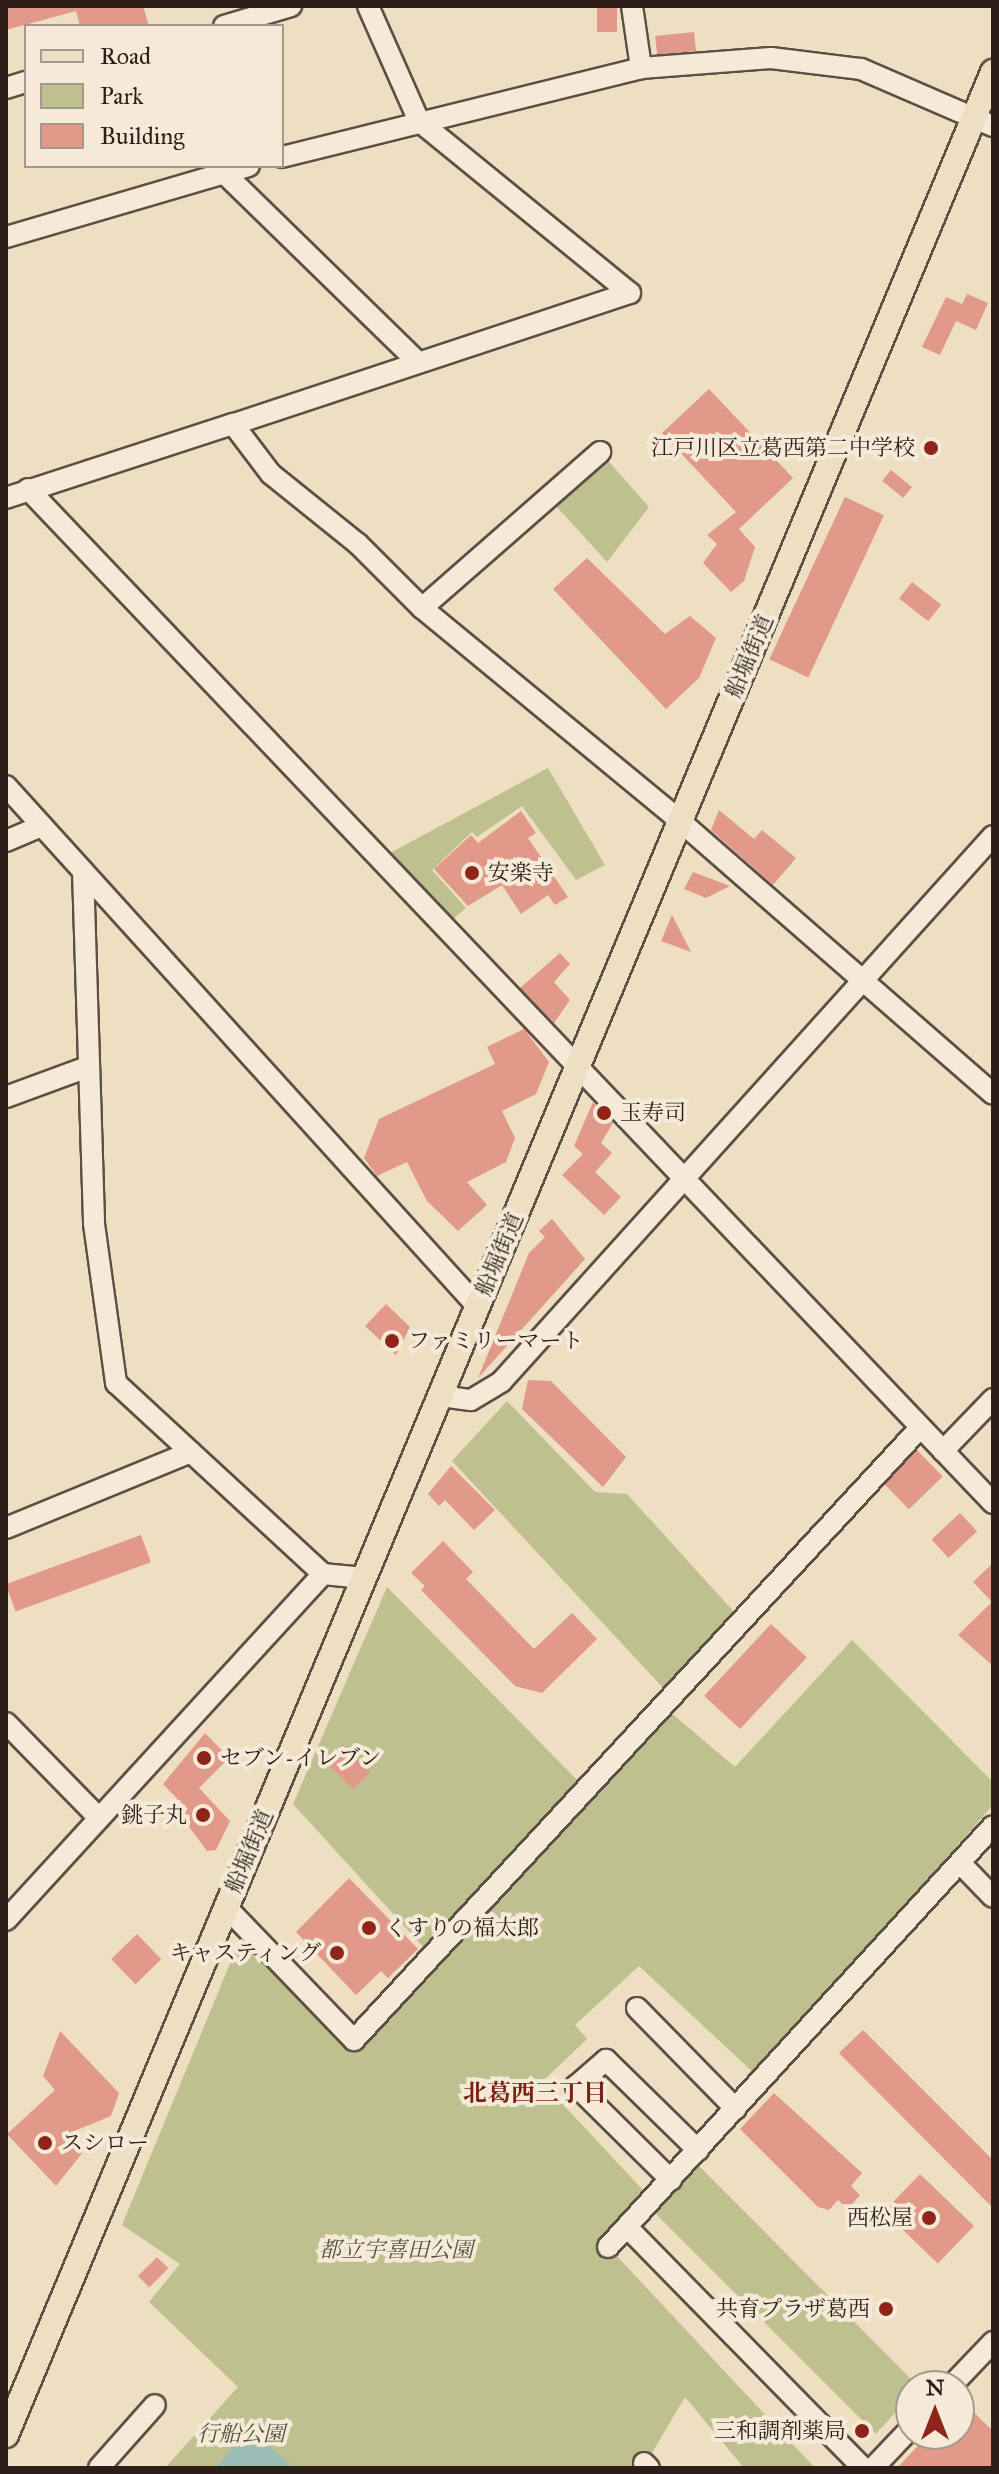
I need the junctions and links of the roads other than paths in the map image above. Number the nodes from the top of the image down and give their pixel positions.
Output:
1 (291, 6) edge
2 (368, 6) edge
3 (632, 6) edge
4 (231, 24) edge
5 (641, 68) junction
6 (993, 72) edge
7 (419, 121) junction
8 (983, 121) edge
9 (284, 156) edge
10 (232, 169) edge
11 (6, 237) edge
12 (418, 362) junction
13 (233, 424) junction
14 (600, 452) dead end
15 (28, 489) junction
16 (6, 498) edge
17 (422, 608) junction
18 (6, 786) edge
19 (680, 821) junction
20 (42, 826) junction
21 (993, 836) edge
22 (6, 841) edge
23 (83, 871) junction
24 (865, 981) junction
25 (577, 1066) junction
26 (85, 1068) junction
27 (993, 1094) edge
28 (6, 1097) edge
29 (685, 1179) junction
30 (477, 1306) junction
31 (441, 1396) junction
32 (993, 1399) edge
33 (920, 1428) junction
34 (943, 1451) junction
35 (191, 1452) junction
36 (993, 1503) edge
37 (6, 1528) edge
38 (323, 1574) junction
39 (364, 1578) junction
40 (6, 1723) edge
41 (99, 1818) junction
42 (993, 1826) edge
43 (960, 1863) junction
44 (993, 1897) edge
45 (225, 1906) junction
46 (6, 1920) edge
47 (637, 2008) dead end
48 (736, 2109) junction
49 (698, 2150) junction
50 (671, 2180) junction
51 (627, 2227) junction
52 (608, 2247) dead end
53 (993, 2342) edge
54 (966, 2370) edge
55 (155, 2405) dead end
56 (6, 2435) edge
57 (895, 2445) edge
58 (99, 2468) edge
59 (863, 2468) edge
60 (873, 2468) edge

1 - 4 street
2 - 7 street
3 - 5 street
5 - 7 street
5 - 8 street
6 - 8 main road, 船堀街道
7 - 9 street
7 - 12 street
8 - 19 main road, 船堀街道
10 - 11 street
10 - 12 street
12 - 13 street
13 - 15 street
13 - 17 street
14 - 17 street
15 - 16 street
15 - 25 street
17 - 19 street
18 - 20 street
19 - 24 street
19 - 25 main road, 船堀街道
20 - 22 street
20 - 23 street
21 - 24 street
23 - 26 street
23 - 30 street
24 - 27 street
24 - 29 street
25 - 29 street
25 - 30 main road, 船堀街道
26 - 28 street
26 - 35 street
29 - 31 street
29 - 33 street
30 - 31 main road, 船堀街道
31 - 39 main road, 船堀街道
32 - 34 street
33 - 34 street
33 - 45 street
34 - 36 street
35 - 37 street
35 - 38 street
38 - 39 street
38 - 41 street
39 - 45 main road, 船堀街道
40 - 41 street
41 - 46 street
42 - 43 street
43 - 44 street
43 - 48 street
45 - 56 main road, 船堀街道
47 - 48 street
48 - 49 street
49 - 50 street
49 - 50 street
50 - 51 street
51 - 52 street
51 - 59 street
53 - 54 street
55 - 58 street
57 - 60 street

